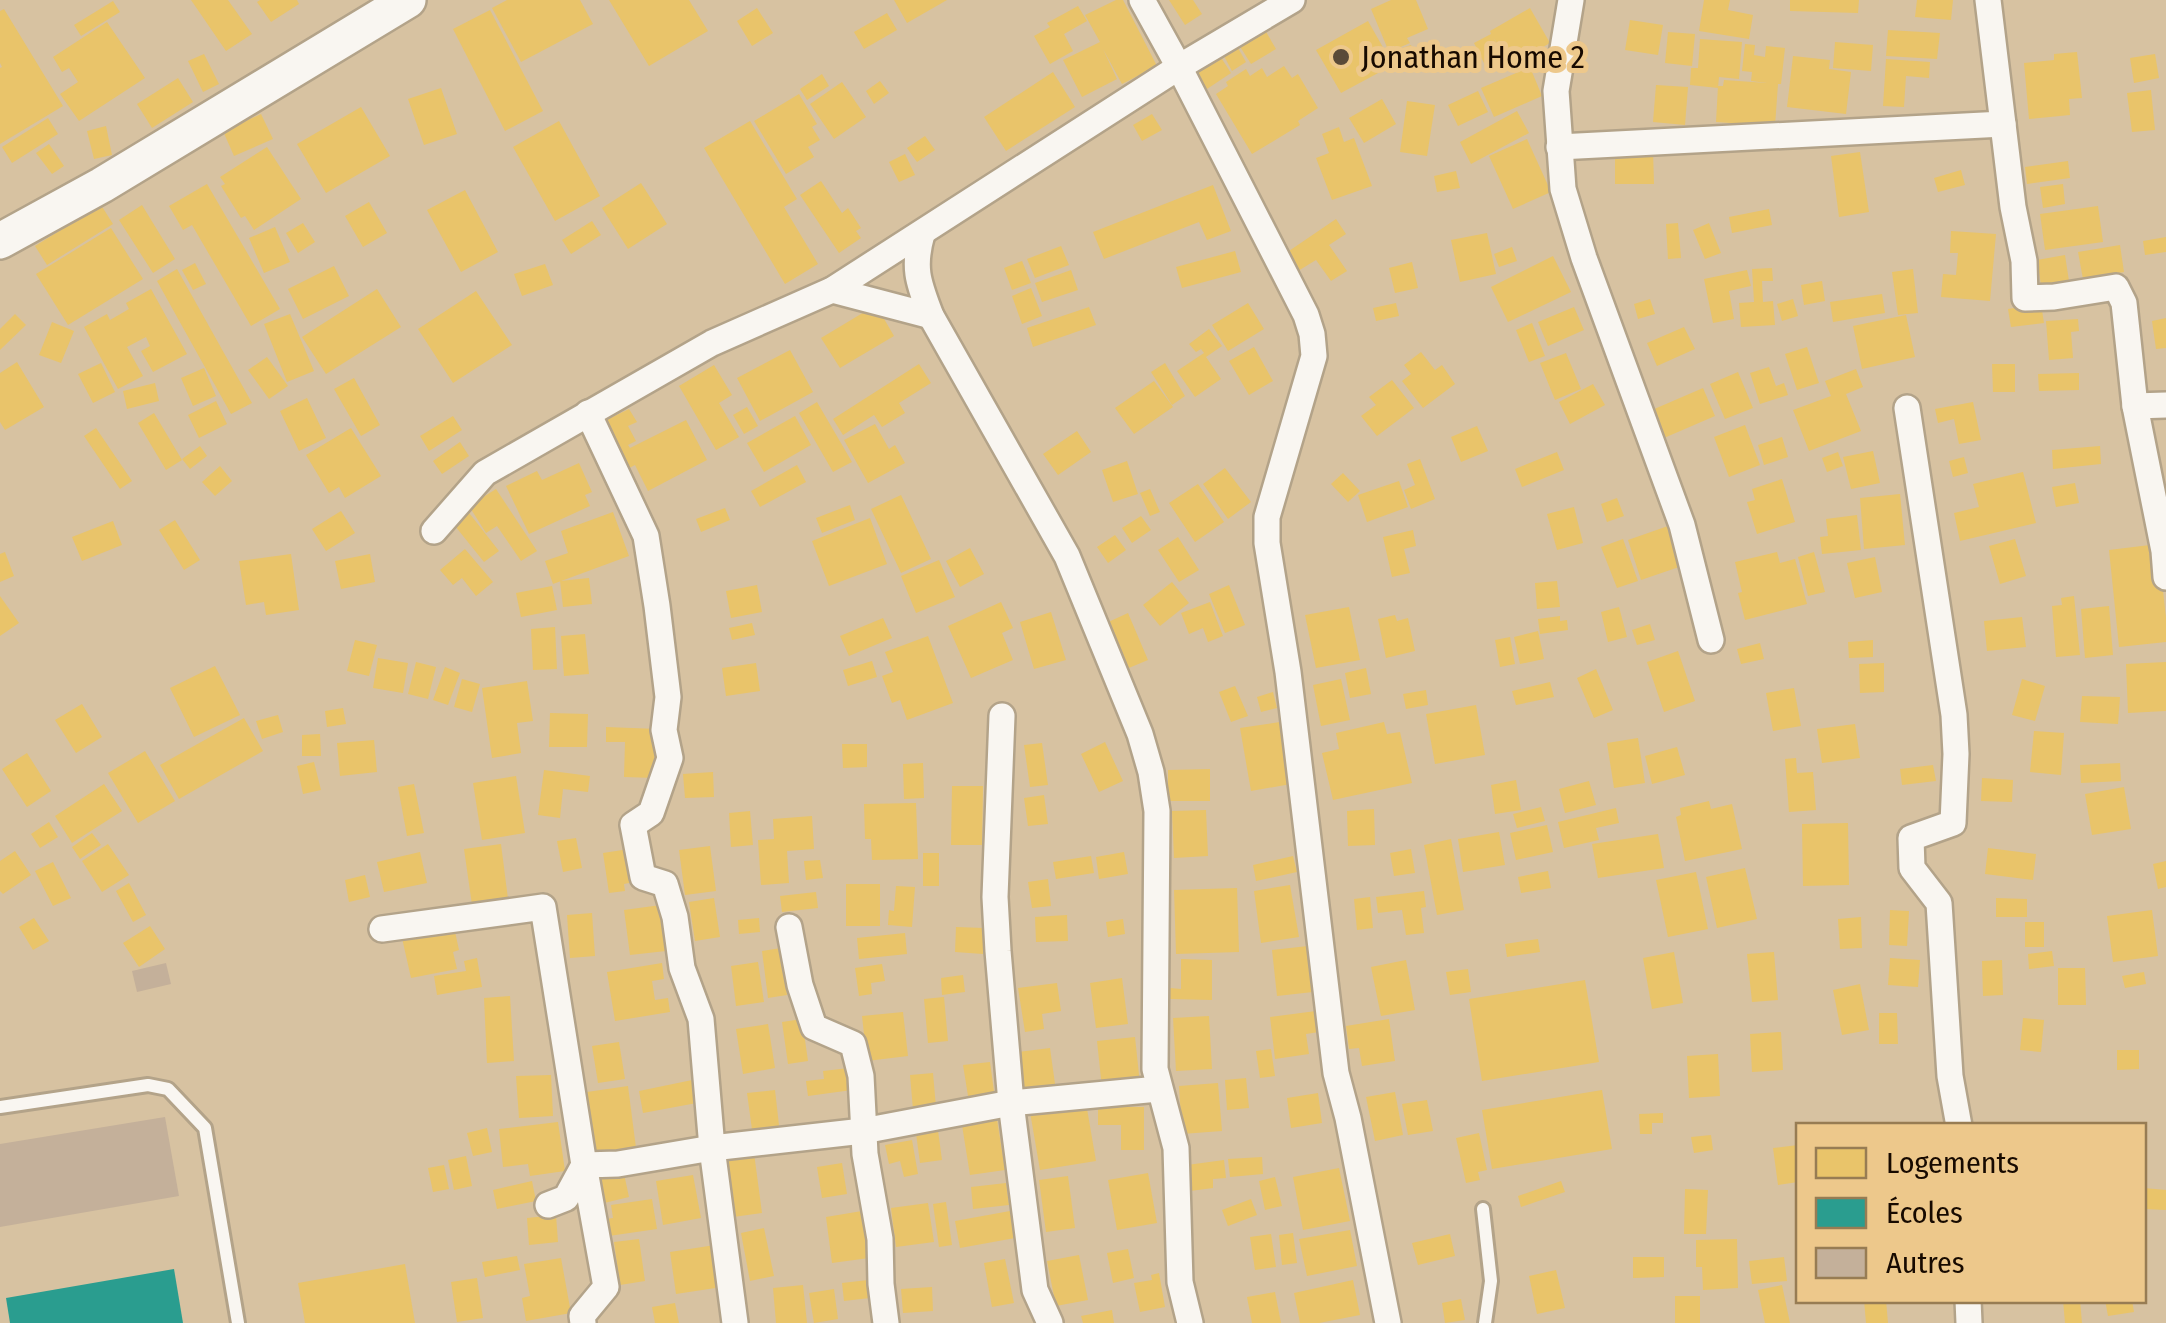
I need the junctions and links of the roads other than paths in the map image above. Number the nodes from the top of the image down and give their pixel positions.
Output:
1 (408, 0) edge
2 (1142, 0) edge
3 (1292, 0) edge
4 (1570, 0) edge
5 (1988, 0) edge
6 (1179, 67) junction
7 (2004, 124) junction
8 (1560, 146) junction
9 (922, 234) junction
10 (0, 241) edge
11 (832, 290) junction
12 (931, 316) junction
13 (2166, 405) edge
14 (2135, 406) junction
15 (1907, 408) dead end
16 (588, 413) junction
17 (434, 530) dead end
18 (2166, 577) edge
19 (1711, 640) dead end
20 (1002, 716) dead end
21 (789, 927) dead end
22 (382, 929) dead end
23 (1158, 1089) junction
24 (1011, 1104) junction
25 (0, 1107) edge
26 (1959, 1123) edge
27 (863, 1131) junction
28 (712, 1148) junction
29 (584, 1165) junction
30 (548, 1206) dead end
31 (1483, 1209) dead end
32 (238, 1323) edge
33 (583, 1323) edge
34 (735, 1323) edge
35 (886, 1323) edge
36 (1050, 1323) edge
37 (1190, 1323) edge
38 (1388, 1323) edge
39 (1484, 1323) edge

1 - 10 street
2 - 6 street
3 - 6 street
4 - 8 street
5 - 7 street
6 - 9 street
6 - 38 street
7 - 8 street
7 - 14 street
8 - 19 street
9 - 11 street
9 - 12 street
11 - 12 street
11 - 16 street
12 - 23 street
13 - 14 street
14 - 18 street
15 - 26 street
16 - 17 street
16 - 28 street
20 - 24 street
21 - 27 street
22 - 29 street
23 - 24 street
23 - 37 street
24 - 27 street
24 - 36 street
25 - 32 lane
27 - 28 street
27 - 35 street
28 - 29 street
28 - 34 street
29 - 30 street
29 - 33 street
31 - 39 lane

